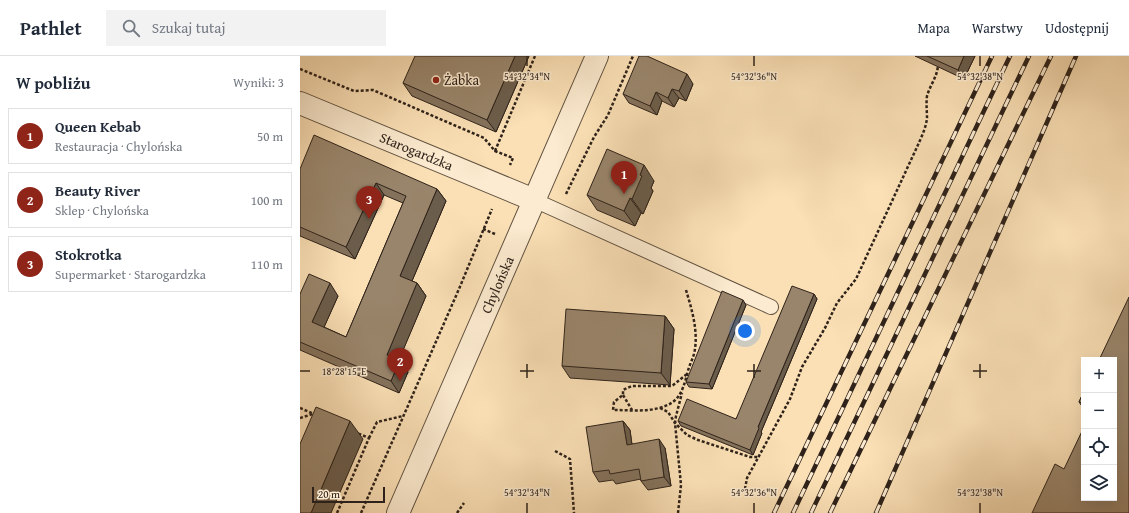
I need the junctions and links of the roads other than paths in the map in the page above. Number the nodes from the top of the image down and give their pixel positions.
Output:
1 (597, 56) edge
2 (300, 103) edge
3 (534, 200) junction
4 (771, 307) dead end
5 (398, 513) edge

1 - 3 street, Chylońska
2 - 3 street, Starogardzka
3 - 4 lane
3 - 5 street, Chylońska

